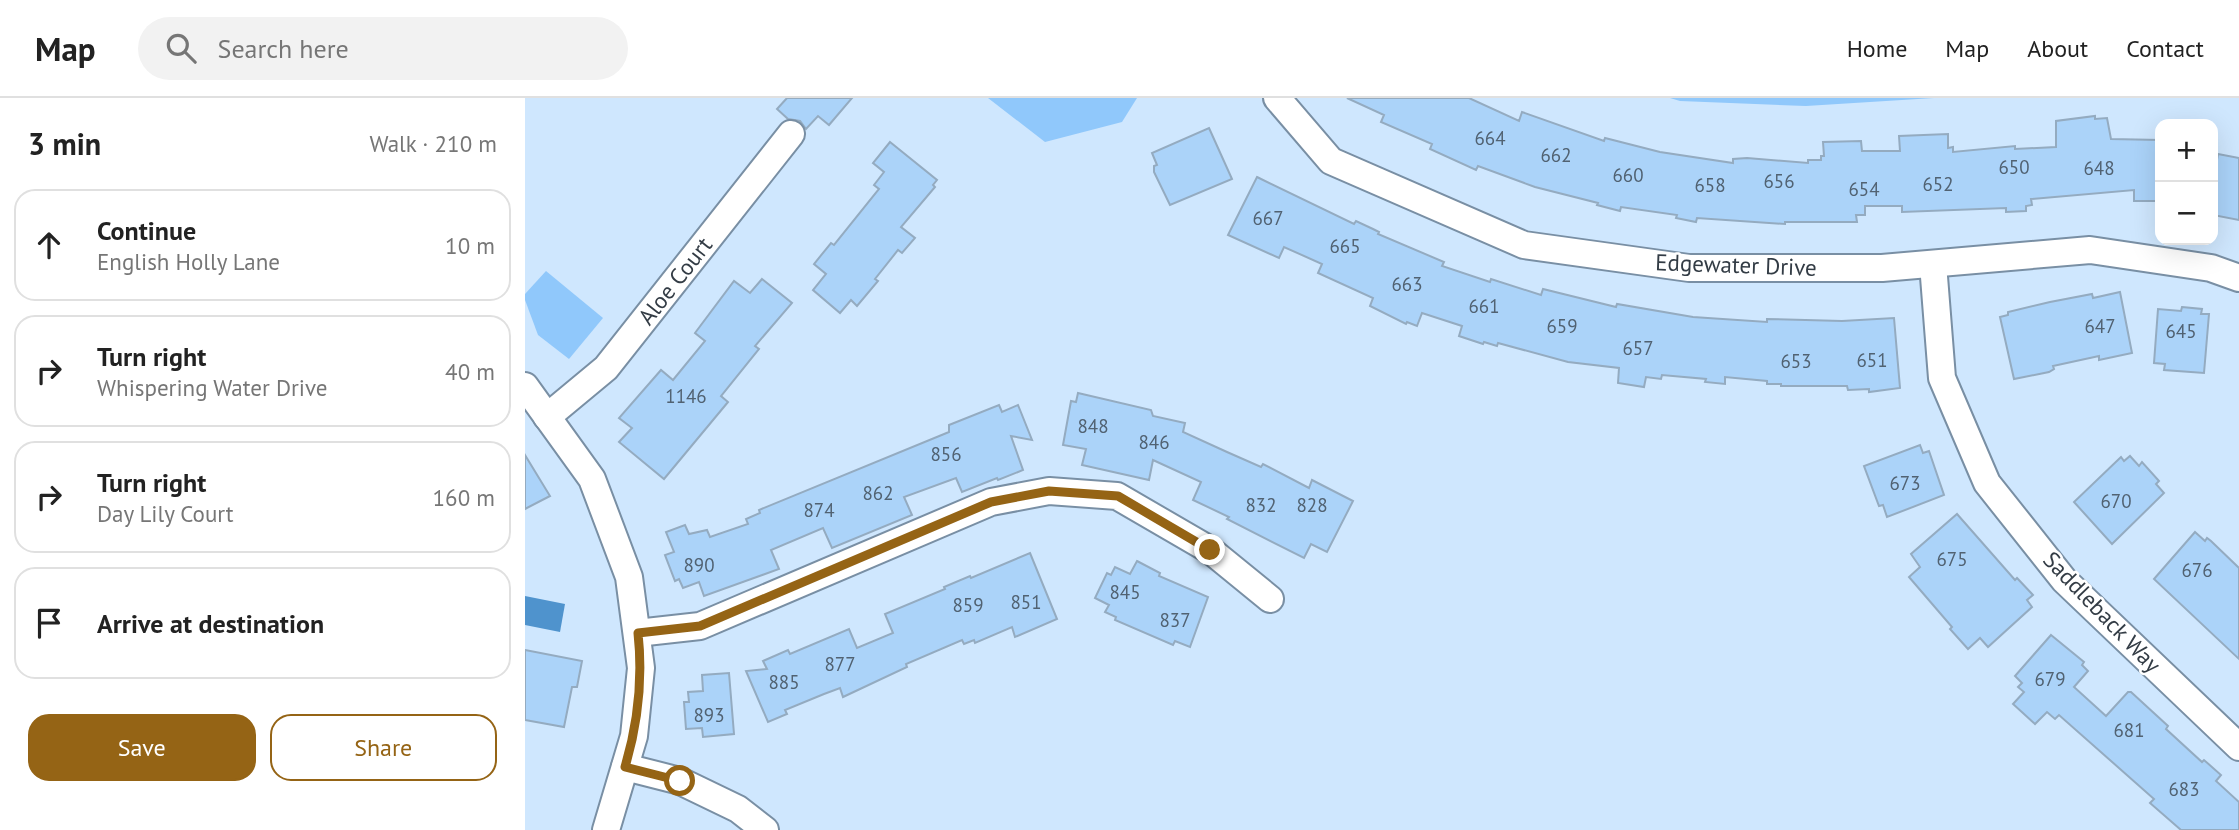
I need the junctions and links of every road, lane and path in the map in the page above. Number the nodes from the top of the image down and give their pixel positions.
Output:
1 (1277, 98) edge
2 (791, 134) dead end
3 (1933, 264) junction
4 (2239, 278) edge
5 (525, 386) edge
6 (547, 417) junction
7 (1271, 599) dead end
8 (638, 633) junction
9 (2239, 747) edge
10 (625, 767) junction
11 (606, 830) edge
12 (765, 830) edge

1 - 3 street, Edgewater Drive
2 - 6 street, Aloe Court
3 - 4 street, Edgewater Drive
3 - 9 street, Saddleback Way
5 - 6 street
6 - 8 street
7 - 8 street
8 - 10 street
10 - 11 street
10 - 12 street

